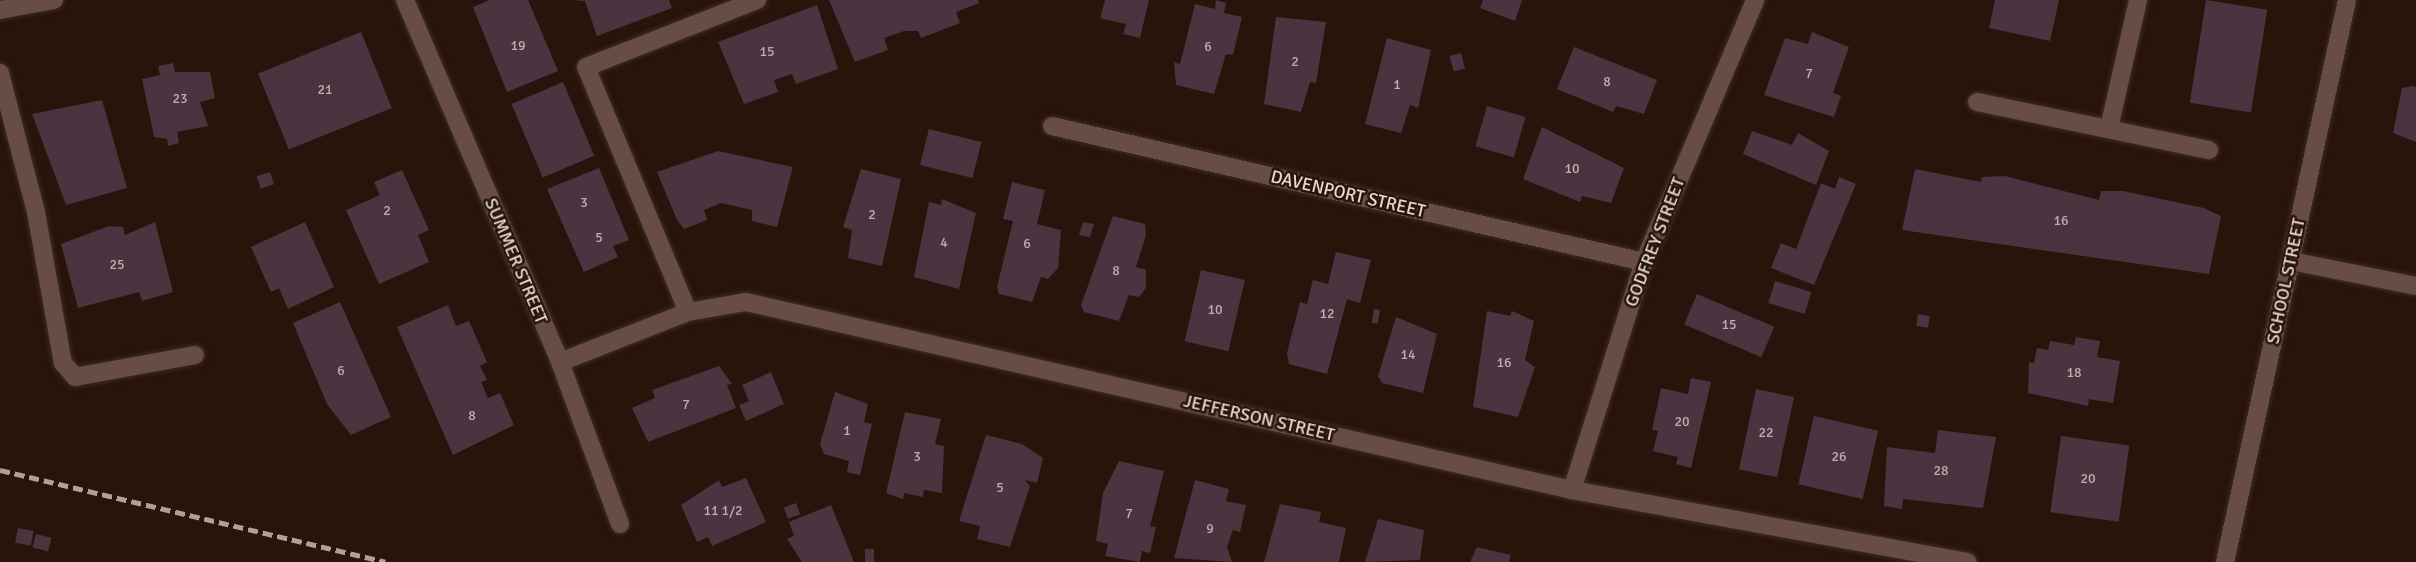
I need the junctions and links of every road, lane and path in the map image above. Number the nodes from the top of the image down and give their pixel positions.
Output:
1 (54, 0) edge
2 (405, 0) edge
3 (757, 0) edge
4 (1755, 0) edge
5 (2138, 0) edge
6 (2347, 0) edge
7 (0, 10) edge
8 (0, 73) edge
9 (1977, 102) dead end
10 (1052, 127) dead end
11 (2109, 128) junction
12 (2209, 150) dead end
13 (2291, 261) junction
14 (1644, 262) junction
15 (2416, 286) edge
16 (688, 312) junction
17 (195, 355) dead end
18 (560, 362) junction
19 (1572, 490) junction
20 (621, 524) dead end
21 (1968, 562) edge
22 (2225, 562) edge

1 - 7 street
2 - 18 street, SUMMER STREET
3 - 16 street
4 - 14 street, GODFREY STREET
5 - 11 street
6 - 13 street, SCHOOL STREET
8 - 17 street
9 - 11 street
10 - 14 street, DAVENPORT STREET
11 - 12 street
13 - 15 street
13 - 22 street, SCHOOL STREET
14 - 19 street, GODFREY STREET
16 - 18 street, JEFFERSON STREET
16 - 19 street, JEFFERSON STREET
18 - 20 street, SUMMER STREET
19 - 21 street, JEFFERSON STREET

